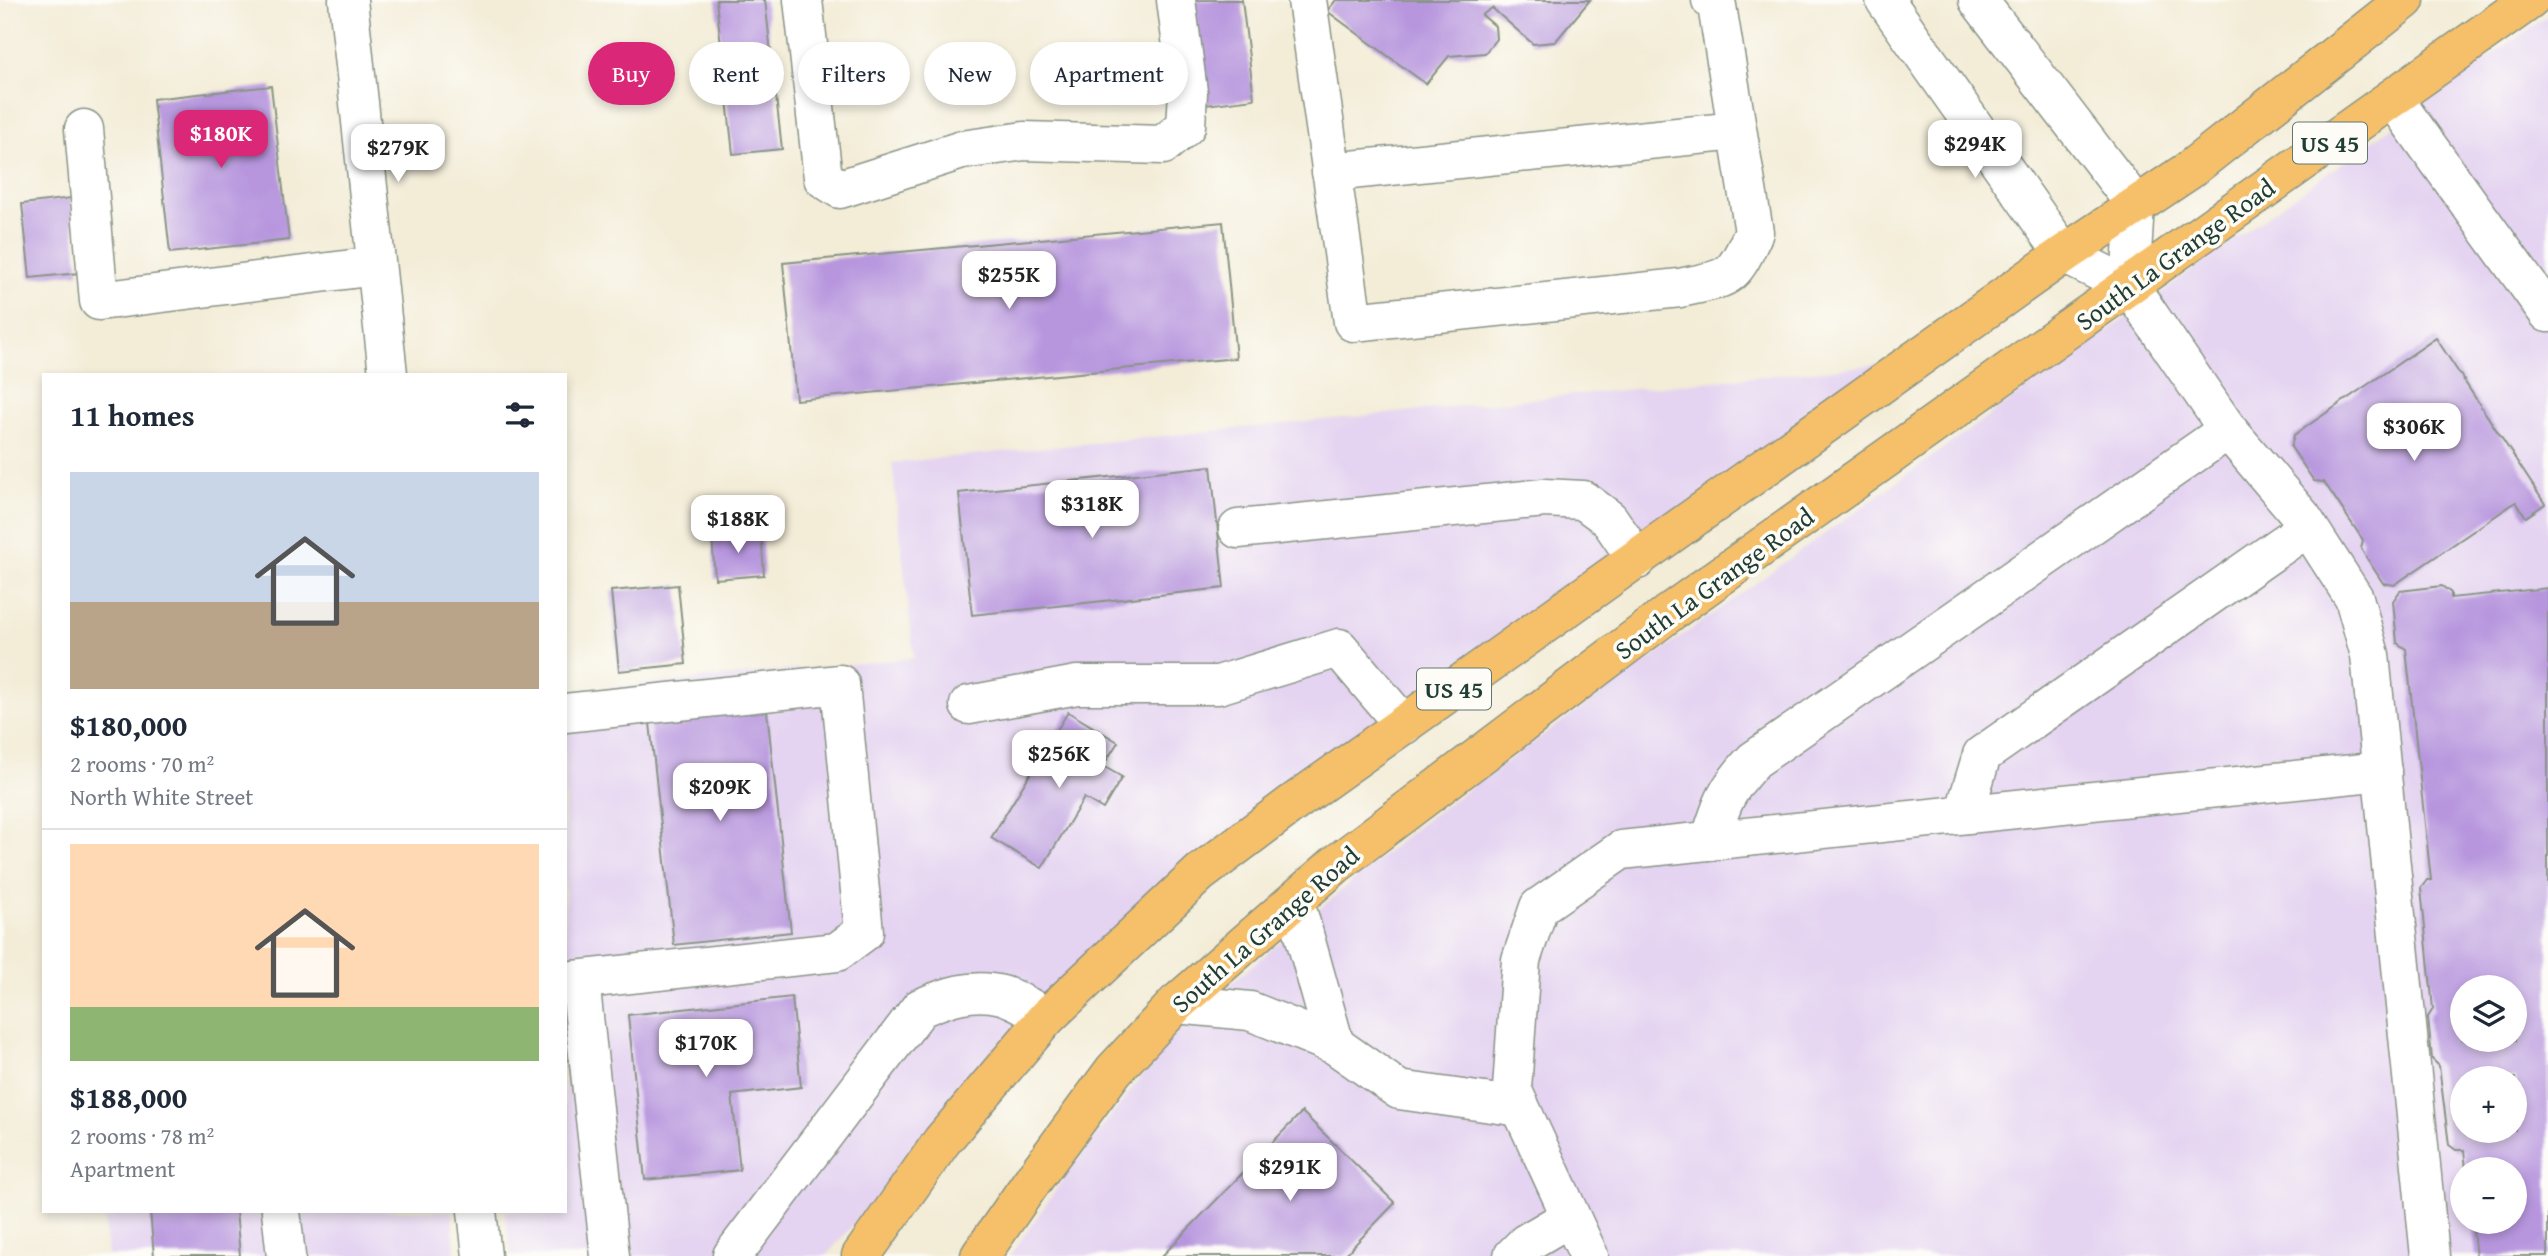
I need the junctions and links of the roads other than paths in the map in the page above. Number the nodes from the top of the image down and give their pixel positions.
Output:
1 (348, 0) edge
2 (803, 0) edge
3 (1176, 0) edge
4 (1307, 0) edge
5 (1712, 0) edge
6 (1885, 0) edge
7 (1978, 0) edge
8 (2405, 0) edge
9 (2530, 0) edge
10 (2393, 98) junction
11 (84, 129) dead end
12 (1737, 131) junction
13 (1331, 172) junction
14 (2135, 204) junction
15 (2064, 254) junction
16 (376, 266) junction
17 (2130, 287) junction
18 (2548, 313) edge
19 (388, 373) edge
20 (2228, 430) junction
21 (2308, 527) junction
22 (1238, 528) dead end
23 (1637, 559) junction
24 (970, 705) dead end
25 (567, 713) edge
26 (1404, 725) junction
27 (2382, 771) junction
28 (1964, 814) junction
29 (1710, 841) junction
30 (1295, 902) junction
31 (573, 980) edge
32 (1177, 1004) junction
33 (1047, 1017) junction
34 (1335, 1045) junction
35 (1520, 1107) junction
36 (281, 1213) edge
37 (477, 1213) edge
38 (1570, 1217) junction
39 (286, 1256) edge
40 (482, 1256) edge
41 (610, 1256) edge
42 (732, 1256) edge
43 (861, 1256) edge
44 (980, 1256) edge
45 (1513, 1256) edge
46 (1589, 1256) edge
47 (2430, 1256) edge

1 - 16 street
2 - 3 street
4 - 13 street
5 - 12 street
6 - 15 street
7 - 14 street
8 - 14 main road, US 45
9 - 10 main road, South La Grange Road / US 45
10 - 17 main road, South La Grange Road / US 45
10 - 18 street
11 - 16 street
12 - 13 street
12 - 13 street
14 - 15 main road, US 45
14 - 17 street
15 - 17 street
15 - 23 main road, US 45
16 - 19 street
17 - 20 street
17 - 30 main road, South La Grange Road / US 45
20 - 21 street
20 - 29 street
21 - 27 street
21 - 28 street
22 - 23 street
23 - 26 main road, US 45
24 - 26 street
25 - 31 street
26 - 33 main road, US 45
27 - 28 street
27 - 47 street
28 - 29 street
29 - 35 street
30 - 32 main road, South La Grange Road / US 45
30 - 34 street
31 - 41 street
32 - 34 street
32 - 44 main road, South La Grange Road / US 45
33 - 42 street
33 - 43 main road, US 45
34 - 35 street
35 - 38 street
36 - 39 street
37 - 40 street
38 - 45 street
38 - 46 street

